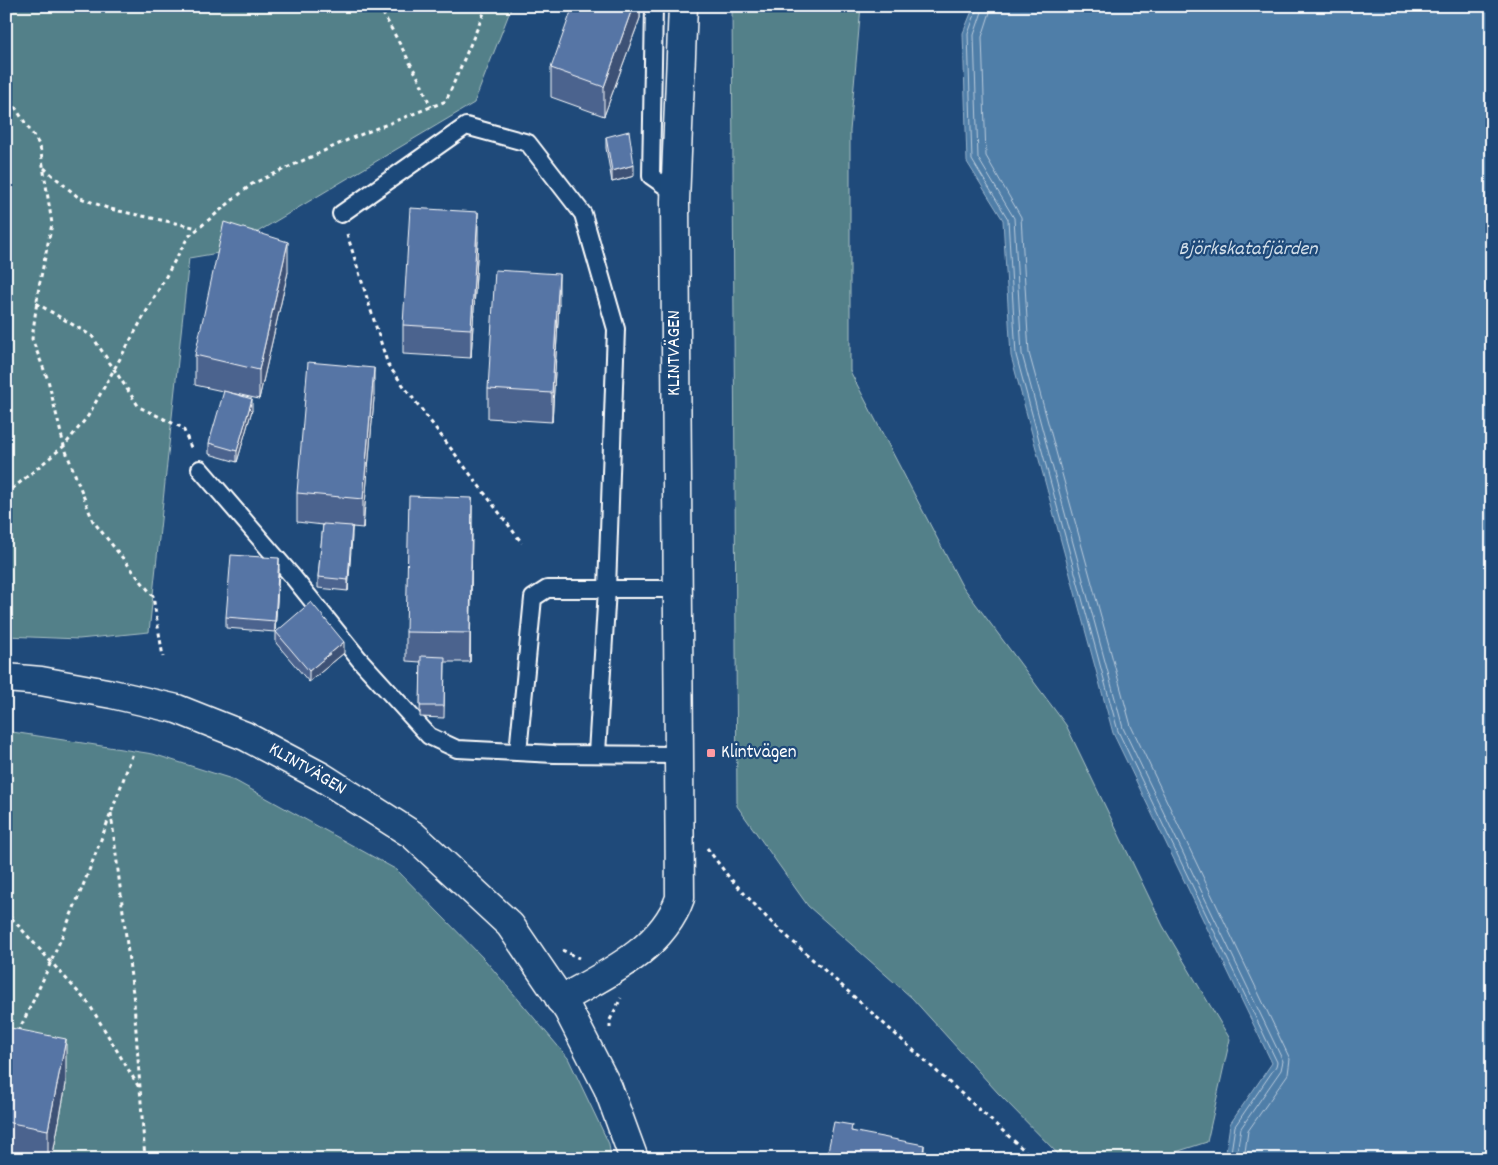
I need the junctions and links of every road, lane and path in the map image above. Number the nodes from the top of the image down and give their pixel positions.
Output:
1 (12, 6) edge
2 (379, 6) edge
3 (487, 6) edge
4 (654, 6) edge
5 (683, 6) edge
6 (6, 18) edge
7 (6, 93) edge
8 (431, 107) junction
9 (44, 167) junction
10 (675, 194) junction
11 (341, 214) joint
12 (199, 228) junction
13 (36, 303) junction
14 (115, 370) junction
15 (64, 446) junction
16 (200, 469) joint
17 (6, 494) edge
18 (522, 542) dead end
19 (607, 589) junction
20 (677, 589) junction
21 (163, 657) dead end
22 (6, 678) edge
23 (518, 752) junction
24 (133, 753) dead end
25 (597, 753) junction
26 (678, 755) junction
27 (111, 813) junction
28 (706, 846) dead end
29 (6, 912) edge
30 (51, 962) junction
31 (560, 1000) junction
32 (14, 1039) edge
33 (140, 1090) junction
34 (145, 1159) edge
35 (634, 1159) edge
36 (1034, 1159) edge

1 - 6 path
2 - 8 path
3 - 8 path
4 - 10 lane
5 - 10 street, KLINTVÄGEN
7 - 9 path
8 - 12 path
9 - 12 path
9 - 13 path
10 - 20 street, KLINTVÄGEN
11 - 18 path
11 - 19 lane
12 - 14 path
13 - 14 path
13 - 15 path
14 - 15 path
14 - 16 path
15 - 17 path
15 - 21 path
16 - 23 lane
19 - 20 lane
19 - 23 lane
19 - 25 lane
20 - 26 street, KLINTVÄGEN
22 - 31 street, KLINTVÄGEN
23 - 25 lane
24 - 27 path
25 - 26 lane
26 - 31 street, KLINTVÄGEN
27 - 30 path
27 - 33 path
28 - 36 path
29 - 30 path
30 - 32 path
30 - 33 path
31 - 35 street, KLINTVÄGEN
33 - 34 path

